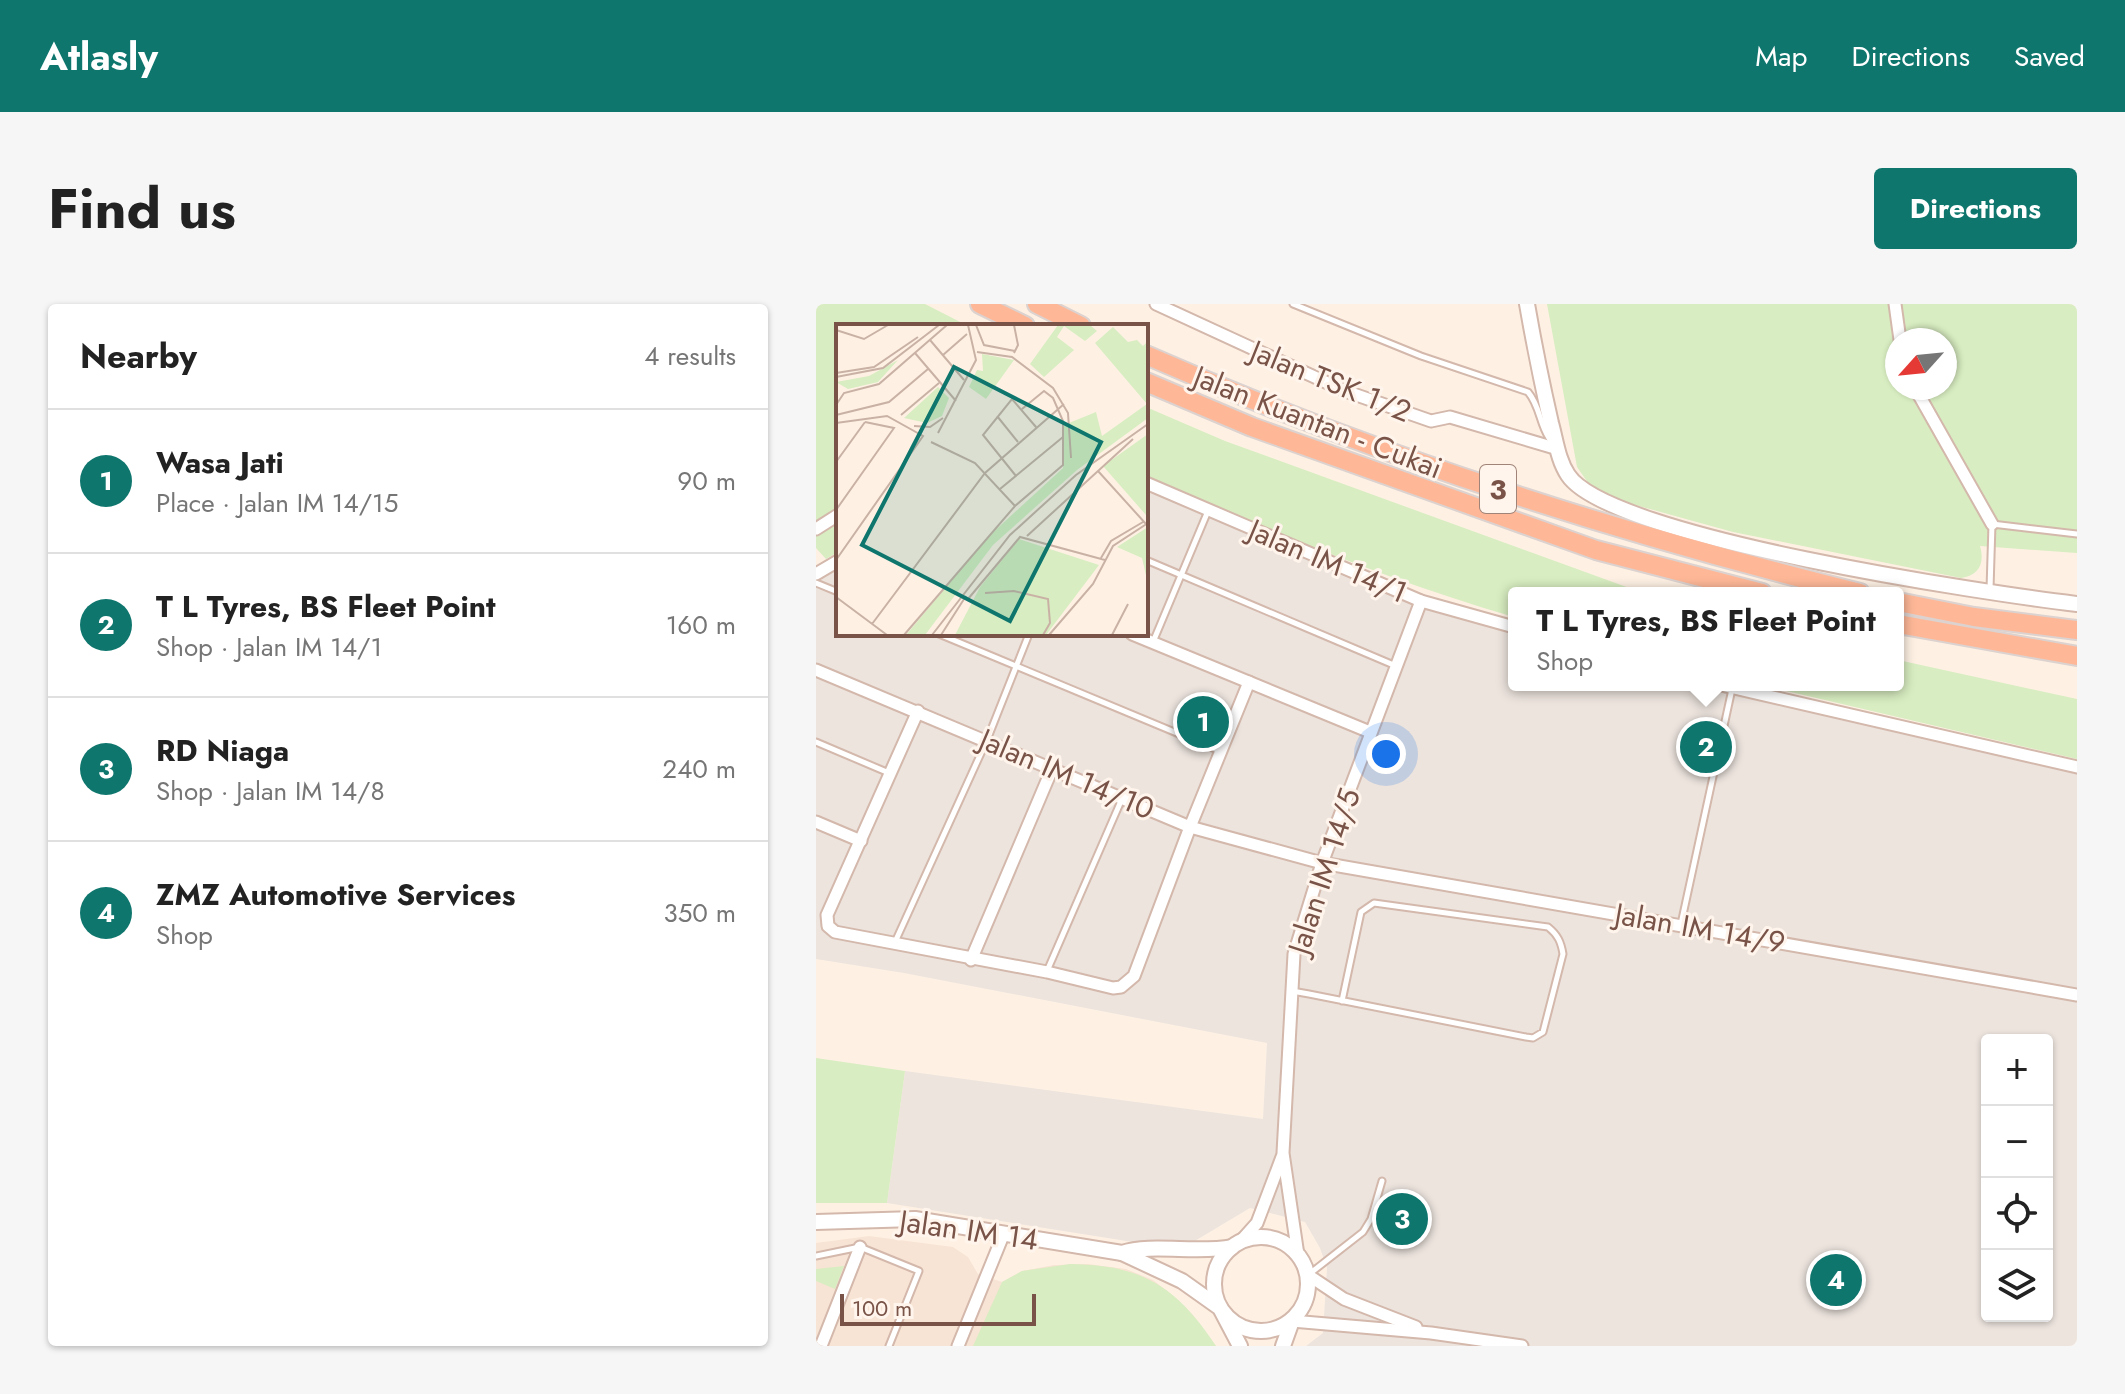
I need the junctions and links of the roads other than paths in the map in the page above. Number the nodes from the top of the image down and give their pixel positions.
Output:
1 (980, 304) edge
2 (1037, 304) edge
3 (1156, 304) edge
4 (1293, 304) edge
5 (1527, 304) edge
6 (1895, 304) edge
7 (1021, 324) edge
8 (1077, 324) edge
9 (1898, 328) edge
10 (1148, 356) edge
11 (1148, 383) edge
12 (1922, 400) edge
13 (1558, 449) junction
14 (1148, 484) edge
15 (1209, 510) junction
16 (836, 516) edge
17 (1992, 524) junction
18 (816, 529) edge
19 (2077, 534) edge
20 (1148, 561) edge
21 (836, 562) edge
22 (816, 574) edge
23 (1181, 575) junction
24 (816, 583) edge
25 (1739, 587) edge
26 (1836, 587) edge
27 (836, 591) edge
28 (1989, 594) junction
29 (1421, 601) junction
30 (1904, 603) edge
31 (2077, 604) edge
32 (1508, 625) edge
33 (1904, 625) edge
34 (2077, 628) edge
35 (944, 636) edge
36 (1028, 636) edge
37 (1136, 636) edge
38 (1963, 637) junction
39 (1152, 643) junction
40 (2077, 656) edge
41 (1016, 666) junction
42 (1397, 666) junction
43 (2077, 669) edge
44 (816, 670) edge
45 (1249, 682) junction
46 (1725, 691) edge
47 (1748, 691) edge
48 (918, 711) junction
49 (1370, 732) junction
50 (987, 740) junction
51 (816, 742) edge
52 (1220, 752) junction
53 (2077, 767) edge
54 (1052, 769) junction
55 (890, 773) junction
56 (1121, 798) junction
57 (816, 822) edge
58 (1190, 827) junction
59 (861, 841) junction
60 (1322, 863) junction
61 (1681, 924) junction
62 (895, 943) junction
63 (971, 960) junction
64 (1047, 972) junction
65 (1291, 990) junction
66 (2077, 995) edge
67 (1342, 1001) junction
68 (1283, 1153) junction
69 (1382, 1181) dead end
70 (816, 1222) edge
71 (1004, 1233) junction
72 (1236, 1244) junction
73 (860, 1247) junction
74 (1122, 1253) junction
75 (1298, 1255) junction
76 (816, 1256) edge
77 (1308, 1275) junction
78 (1220, 1308) junction
79 (1292, 1321) junction
80 (1431, 1333) junction
81 (821, 1346) edge
82 (889, 1346) edge
83 (958, 1346) edge
84 (1240, 1346) edge
85 (1283, 1346) edge
86 (1522, 1346) edge

1 - 7 highway
2 - 8 highway
3 - 13 street, Jalan TSK 1/2
4 - 13 lane
5 - 13 street
6 - 9 street
10 - 26 highway, Jalan Kuantan - Cukai / 3
11 - 25 highway, Jalan Kuantan - Cukai / 3
12 - 17 street
13 - 28 street
14 - 15 street, Jalan IM 14/1
15 - 23 lane
15 - 29 street, Jalan IM 14/1
16 - 18 street
17 - 19 lane
17 - 28 lane
20 - 23 lane
21 - 22 street
23 - 39 lane
23 - 42 lane
24 - 27 lane
28 - 31 street
29 - 32 street, Jalan IM 14/1
29 - 42 street, Jalan IM 14/5
30 - 34 highway
33 - 38 highway
35 - 41 lane
36 - 41 lane
37 - 39 street
38 - 40 highway
38 - 43 highway
39 - 45 street
41 - 50 lane
41 - 52 lane
42 - 49 street, Jalan IM 14/5
44 - 48 street, Jalan IM 14/10
45 - 49 street
45 - 52 street
46 - 61 lane
47 - 53 street
48 - 50 street, Jalan IM 14/10
48 - 55 street
49 - 60 street, Jalan IM 14/5
50 - 54 street, Jalan IM 14/10
50 - 62 lane
51 - 55 lane
52 - 58 street
54 - 56 street, Jalan IM 14/10
54 - 63 street
55 - 59 street
56 - 58 street, Jalan IM 14/10
56 - 64 lane
57 - 59 street
58 - 60 street, Jalan IM 14/10
58 - 64 street
59 - 62 street
60 - 61 street, Jalan IM 14/9
60 - 65 street, Jalan IM 14/5
61 - 66 street, Jalan IM 14/9
62 - 63 street
63 - 64 street
65 - 67 lane
65 - 68 street, Jalan IM 14/5
67 - 67 lane
68 - 72 street
68 - 75 street
69 - 77 lane
70 - 71 street, Jalan IM 14
71 - 74 street, Jalan IM 14
71 - 83 street
72 - 74 street
72 - 75 street
72 - 78 street
73 - 76 lane
73 - 81 street
73 - 82 lane
74 - 78 street
75 - 77 street
77 - 79 street
77 - 80 street
78 - 79 street
78 - 84 street
79 - 80 street
79 - 85 street
80 - 86 street

